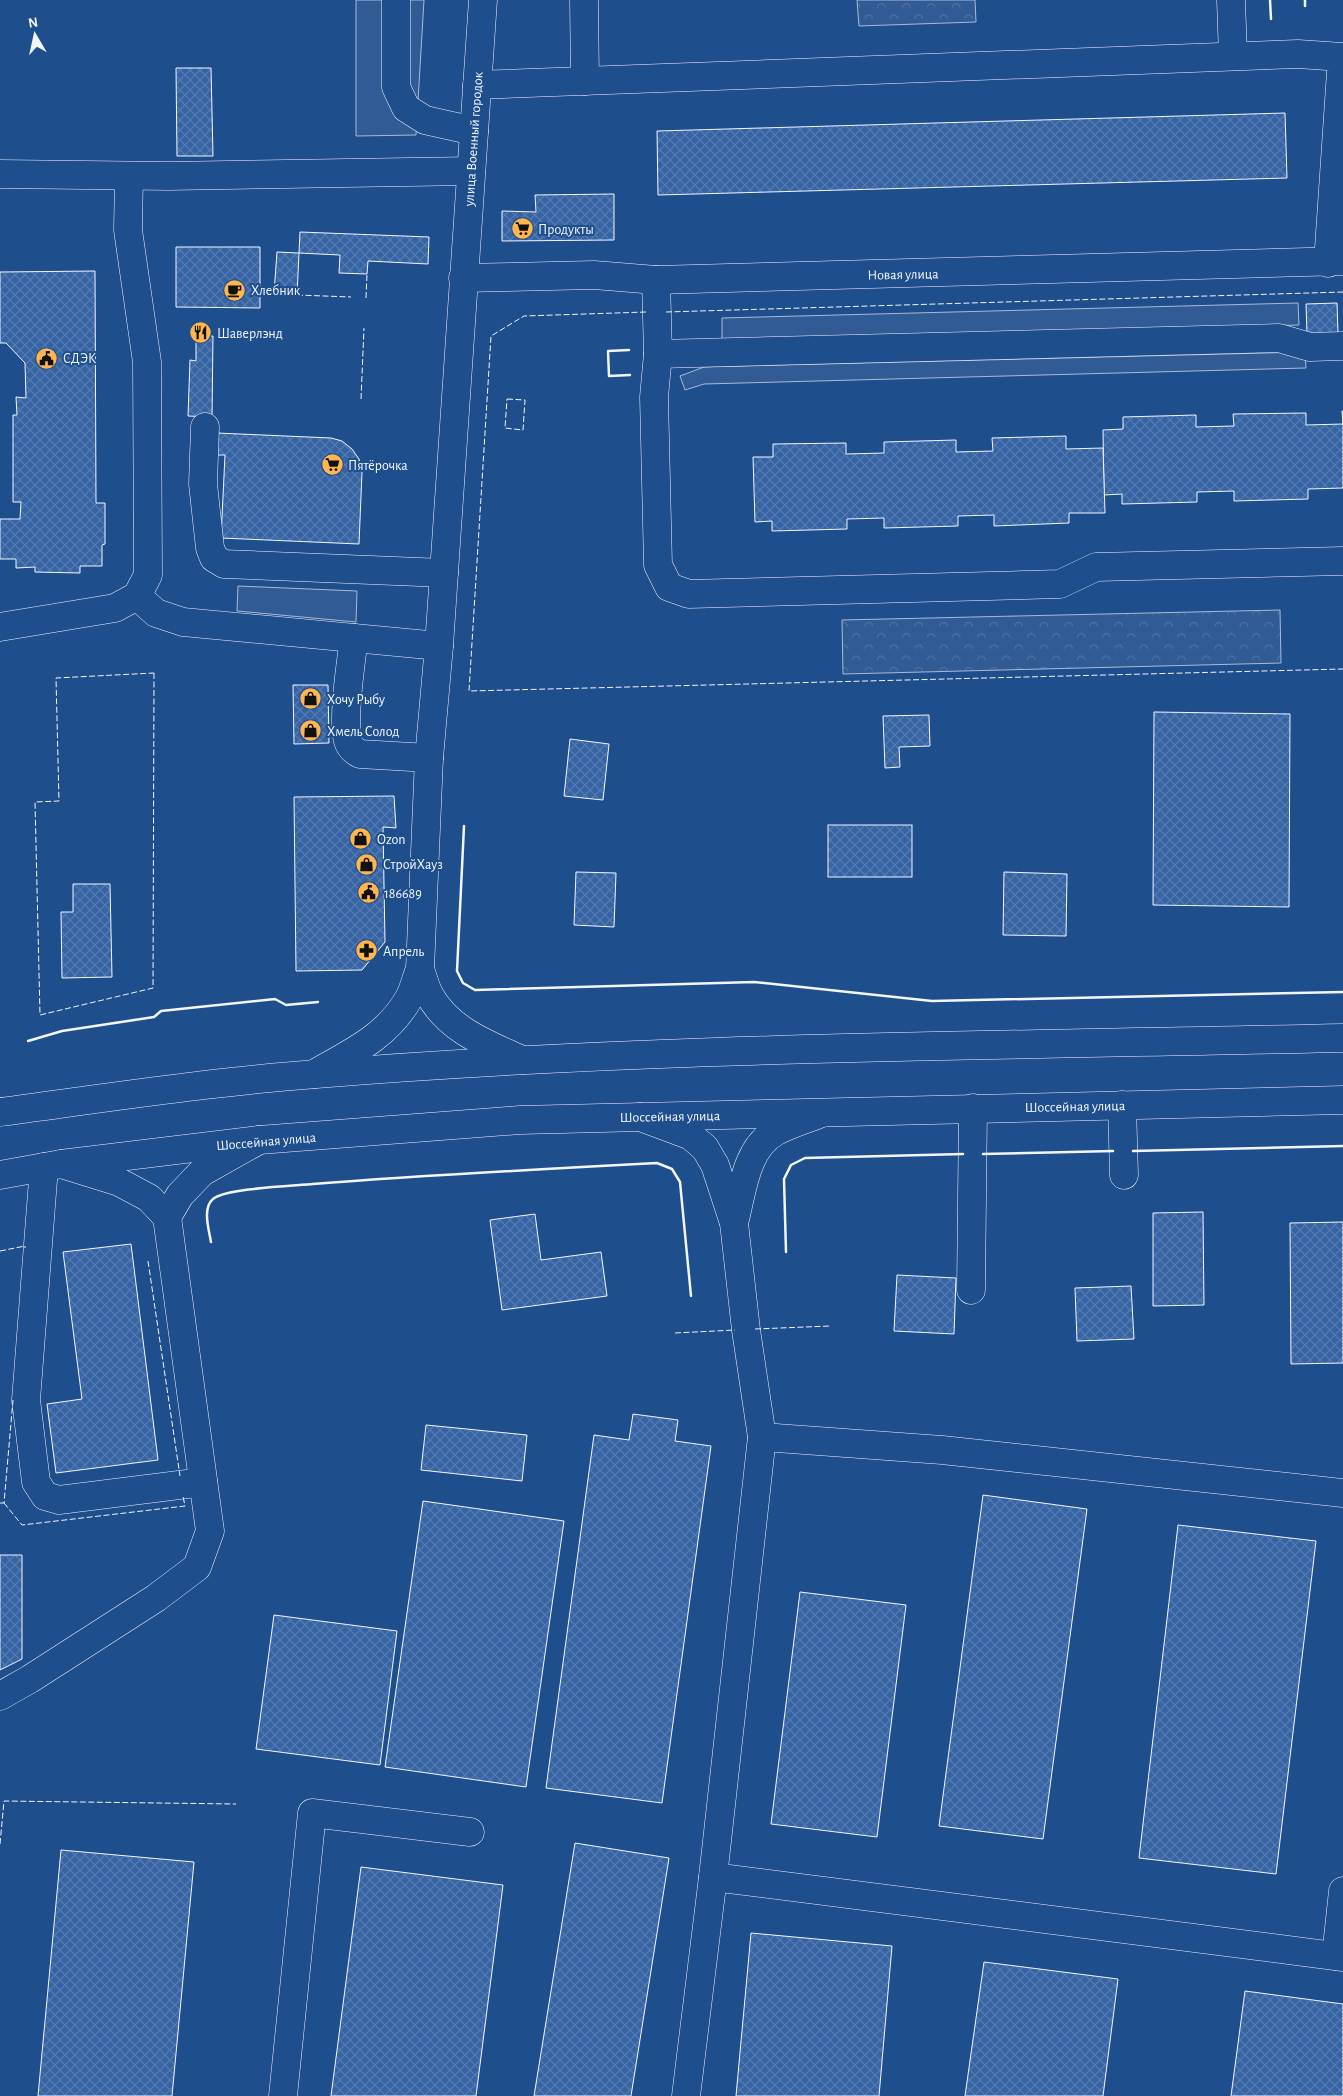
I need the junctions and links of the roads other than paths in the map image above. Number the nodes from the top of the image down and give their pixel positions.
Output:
1 (396, 0) edge
2 (483, 0) edge
3 (584, 0) edge
4 (1231, 0) edge
5 (1343, 55) edge
6 (1233, 56) junction
7 (584, 81) junction
8 (477, 85) junction
9 (474, 131) junction
10 (471, 171) junction
11 (0, 174) edge
12 (129, 176) junction
13 (1335, 262) edge
14 (463, 278) junction
15 (656, 280) junction
16 (1343, 346) edge
17 (658, 354) junction
18 (205, 427) dead end
19 (1343, 561) edge
20 (444, 573) junction
21 (137, 596) junction
22 (0, 626) edge
23 (354, 638) junction
24 (440, 646) junction
25 (429, 758) junction
26 (420, 969) junction
27 (1343, 1038) edge
28 (522, 1060) junction
29 (314, 1074) junction
30 (1343, 1100) edge
31 (1122, 1105) junction
32 (973, 1108) junction
33 (0, 1112) edge
34 (824, 1112) junction
35 (637, 1116) junction
36 (259, 1140) junction
37 (53, 1166) junction
38 (0, 1175) edge
39 (1124, 1175) dead end
40 (167, 1217) junction
41 (734, 1223) junction
42 (971, 1290) dead end
43 (762, 1437) junction
44 (203, 1482) junction
45 (1343, 1492) edge
46 (0, 1696) edge
47 (470, 1832) dead end
48 (713, 1877) junction
49 (1343, 1891) edge
50 (1339, 1956) edge
51 (283, 2096) edge
52 (686, 2096) edge

1 - 9 street
2 - 8 street, улица Военный городок
3 - 7 street
4 - 6 street
5 - 6 street
5 - 13 street
6 - 7 street
7 - 8 street
8 - 9 street, улица Военный городок
9 - 10 street, улица Военный городок
10 - 12 street
10 - 14 street, улица Военный городок
11 - 12 street
12 - 21 street
13 - 15 street, Новая улица
14 - 15 street, Новая улица
14 - 20 street, улица Военный городок
15 - 17 street
16 - 17 street
17 - 19 street
18 - 20 street
20 - 24 street, улица Военный городок
21 - 22 street
21 - 23 street
23 - 24 street
23 - 25 street
24 - 25 street, улица Военный городок
25 - 26 street, улица Военный городок
26 - 28 street
26 - 29 street
27 - 28 street
28 - 29 street
29 - 33 street
30 - 31 street, Шоссейная улица
31 - 32 street, Шоссейная улица
31 - 39 street
32 - 34 street, Шоссейная улица
32 - 42 street
34 - 35 street, Шоссейная улица
34 - 41 street
35 - 36 street, Шоссейная улица
35 - 41 street
36 - 37 street, Шоссейная улица
36 - 40 street
37 - 38 street, Шоссейная улица
37 - 40 street
37 - 44 street
40 - 44 street
41 - 43 street
43 - 45 street
43 - 48 street
44 - 46 street
47 - 51 street
48 - 50 street
48 - 52 street
49 - 50 street

